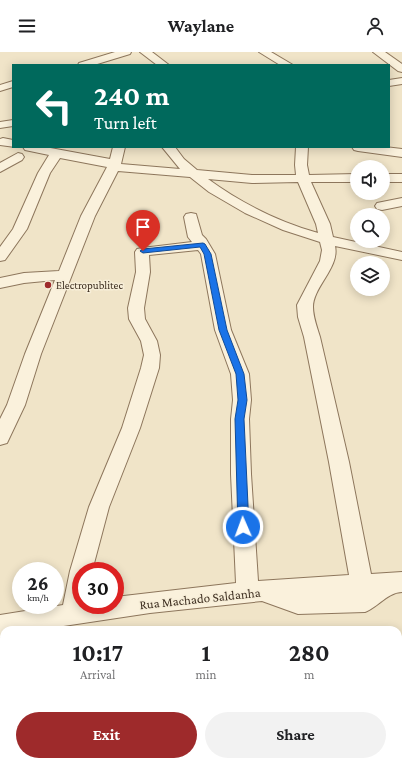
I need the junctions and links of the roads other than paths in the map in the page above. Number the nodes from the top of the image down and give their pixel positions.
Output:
1 (79, 52) edge
2 (126, 52) edge
3 (145, 52) edge
4 (264, 52) edge
5 (378, 52) edge
6 (84, 64) edge
7 (87, 64) edge
8 (163, 64) edge
9 (286, 64) edge
10 (402, 69) edge
11 (402, 81) edge
12 (390, 83) edge
13 (12, 84) edge
14 (0, 88) edge
15 (12, 123) edge
16 (0, 125) edge
17 (34, 148) edge
18 (119, 148) edge
19 (169, 148) edge
20 (302, 148) edge
21 (365, 148) edge
22 (57, 153) junction
23 (402, 153) edge
24 (18, 157) dead end
25 (115, 166) junction
26 (0, 168) edge
27 (195, 175) junction
28 (303, 178) junction
29 (350, 178) edge
30 (390, 178) edge
31 (402, 178) edge
32 (402, 202) edge
33 (382, 206) dead end
34 (192, 218) dead end
35 (327, 240) junction
36 (203, 245) junction
37 (402, 256) edge
38 (0, 258) edge
39 (64, 275) junction
40 (0, 283) edge
41 (0, 438) edge
42 (84, 562) edge
43 (362, 584) junction
44 (398, 585) edge
45 (254, 591) junction
46 (124, 606) edge
47 (72, 612) edge
48 (0, 626) edge

1 - 6 street
2 - 7 street
3 - 8 street
4 - 9 street
5 - 10 street
11 - 12 street
13 - 14 street
15 - 16 street
17 - 22 street
18 - 25 street
19 - 27 street
20 - 28 street
21 - 23 street
22 - 25 street
22 - 38 street
24 - 26 street
25 - 27 street
25 - 39 street
27 - 28 street
27 - 35 street
28 - 29 street
28 - 35 street
30 - 31 street
32 - 33 street
34 - 36 street
35 - 37 street
35 - 43 street
36 - 42 street
36 - 45 street
39 - 40 street
39 - 41 street
43 - 44 street, Rua Machado Saldanha
43 - 45 street, Rua Machado Saldanha
44 - 45 street
45 - 46 street, Rua Machado Saldanha
47 - 48 street, Rua Machado Saldanha

